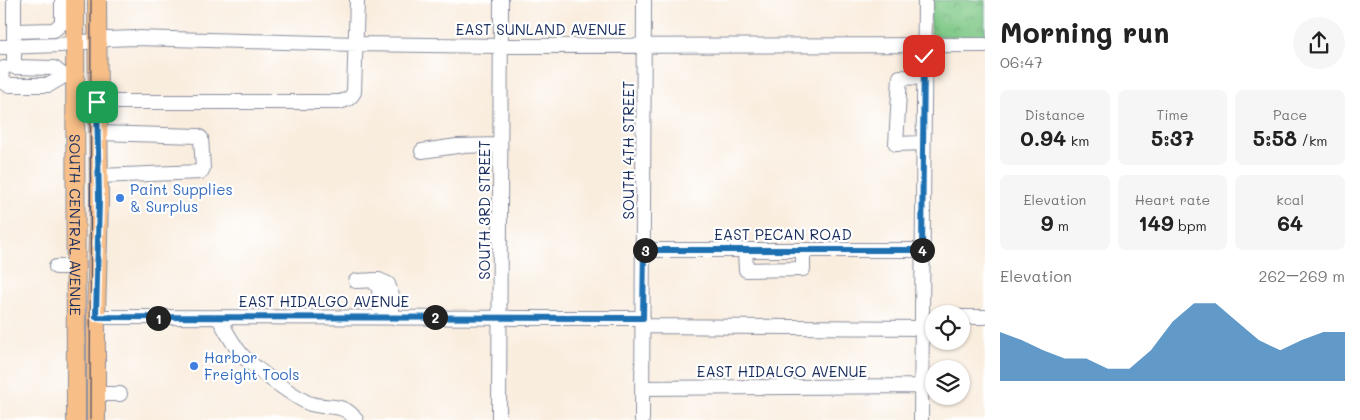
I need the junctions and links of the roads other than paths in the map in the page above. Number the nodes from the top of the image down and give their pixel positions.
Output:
1 (14, 0) edge
2 (62, 0) edge
3 (75, 0) edge
4 (98, 0) edge
5 (357, 0) edge
6 (501, 0) edge
7 (644, 0) edge
8 (924, 0) edge
9 (14, 31) junction
10 (98, 41) junction
11 (74, 43) junction
12 (357, 44) junction
13 (644, 45) junction
14 (924, 45) junction
15 (985, 45) edge
16 (500, 46) junction
17 (7, 47) edge
18 (6, 68) edge
19 (70, 76) junction
20 (924, 78) junction
21 (97, 102) junction
22 (98, 133) junction
23 (924, 143) junction
24 (500, 145) junction
25 (422, 150) dead end
26 (98, 176) junction
27 (644, 250) junction
28 (745, 250) junction
29 (803, 250) junction
30 (922, 250) junction
31 (56, 267) dead end
32 (76, 267) junction
33 (356, 281) dead end
34 (925, 305) edge
35 (96, 317) junction
36 (499, 317) junction
37 (970, 317) edge
38 (985, 317) edge
39 (218, 318) junction
40 (387, 318) junction
41 (925, 321) edge
42 (643, 322) junction
43 (925, 337) edge
44 (922, 386) junction
45 (642, 388) junction
46 (96, 394) junction
47 (120, 394) dead end
48 (76, 420) edge
49 (96, 420) edge
50 (356, 420) edge
51 (499, 420) edge
52 (642, 420) edge
53 (922, 420) edge

1 - 9 street
2 - 9 street
3 - 11 main road, SOUTH CENTRAL AVENUE
4 - 10 main road, SOUTH CENTRAL AVENUE
5 - 12 street
6 - 16 street, SOUTH 3RD STREET
7 - 13 street, SOUTH 4TH STREET
8 - 14 street
9 - 17 street
10 - 11 street, EAST SUNLAND AVENUE
10 - 12 street, EAST SUNLAND AVENUE
10 - 21 main road, SOUTH CENTRAL AVENUE
11 - 17 street, EAST SUNLAND AVENUE
11 - 19 main road, SOUTH CENTRAL AVENUE
12 - 16 street, EAST SUNLAND AVENUE
12 - 21 street
13 - 14 street, EAST SUNLAND AVENUE
13 - 16 street, EAST SUNLAND AVENUE
13 - 27 street, SOUTH 4TH STREET
14 - 15 street, EAST SUNLAND AVENUE
14 - 20 street
16 - 24 street, SOUTH 3RD STREET
17 - 18 street
18 - 19 street
19 - 32 main road, SOUTH CENTRAL AVENUE
20 - 23 street
20 - 23 street
21 - 22 main road, SOUTH CENTRAL AVENUE
22 - 26 main road, SOUTH CENTRAL AVENUE
22 - 26 street
23 - 30 street
24 - 25 street
24 - 36 street, SOUTH 3RD STREET
26 - 35 main road, SOUTH CENTRAL AVENUE
27 - 28 street, EAST PECAN ROAD
27 - 42 street, SOUTH 4TH STREET
28 - 29 street, EAST PECAN ROAD
28 - 29 street
29 - 30 street, EAST PECAN ROAD
30 - 34 street
31 - 32 street
32 - 48 main road, SOUTH CENTRAL AVENUE
33 - 40 street
35 - 39 street, EAST HIDALGO AVENUE
35 - 46 main road, SOUTH CENTRAL AVENUE
36 - 40 street, EAST HIDALGO AVENUE
36 - 42 street, EAST HIDALGO AVENUE
36 - 51 street, SOUTH 3RD STREET
37 - 38 street
39 - 40 street, EAST HIDALGO AVENUE
39 - 50 street
41 - 42 street, EAST HIDALGO AVENUE
42 - 45 street, SOUTH 4TH STREET
43 - 44 street
44 - 45 street, EAST HIDALGO AVENUE
44 - 53 street
45 - 52 street, SOUTH 4TH STREET
46 - 47 street
46 - 49 main road, SOUTH CENTRAL AVENUE

